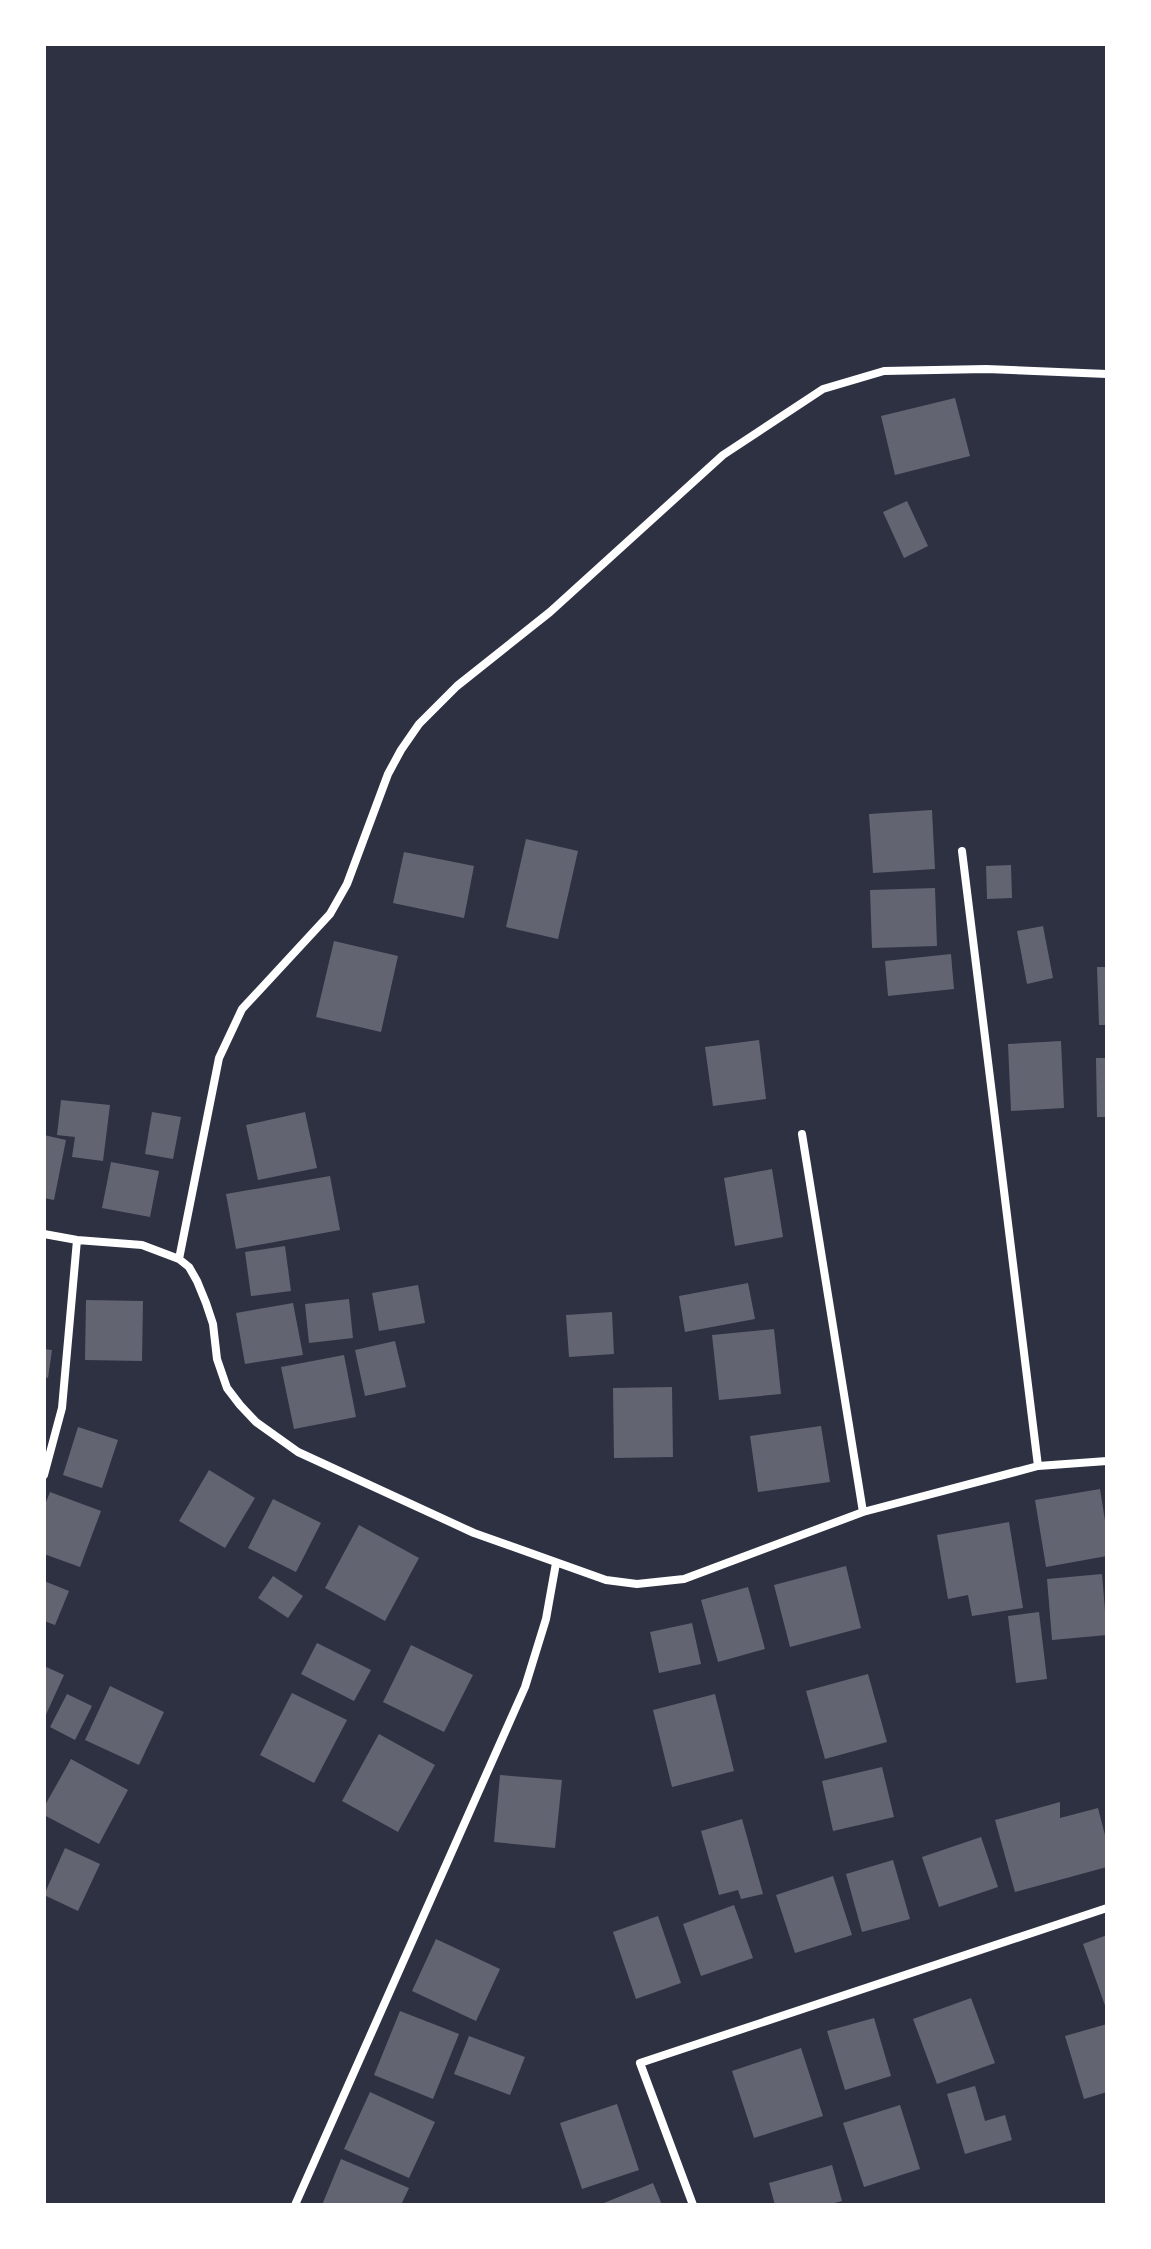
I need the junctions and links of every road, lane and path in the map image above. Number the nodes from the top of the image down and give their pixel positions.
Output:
1 (1107, 374) edge
2 (962, 851) dead end
3 (802, 1134) dead end
4 (44, 1234) edge
5 (77, 1240) junction
6 (179, 1259) junction
7 (1107, 1461) edge
8 (1038, 1466) junction
9 (44, 1475) edge
10 (863, 1512) junction
11 (556, 1563) junction
12 (1107, 1908) edge
13 (295, 2205) edge
14 (693, 2205) edge

1 - 6 street
2 - 8 street
3 - 10 street
4 - 5 street
5 - 6 street
5 - 9 street
6 - 11 street
7 - 8 street
8 - 10 street
10 - 11 street
11 - 13 street
12 - 14 street

